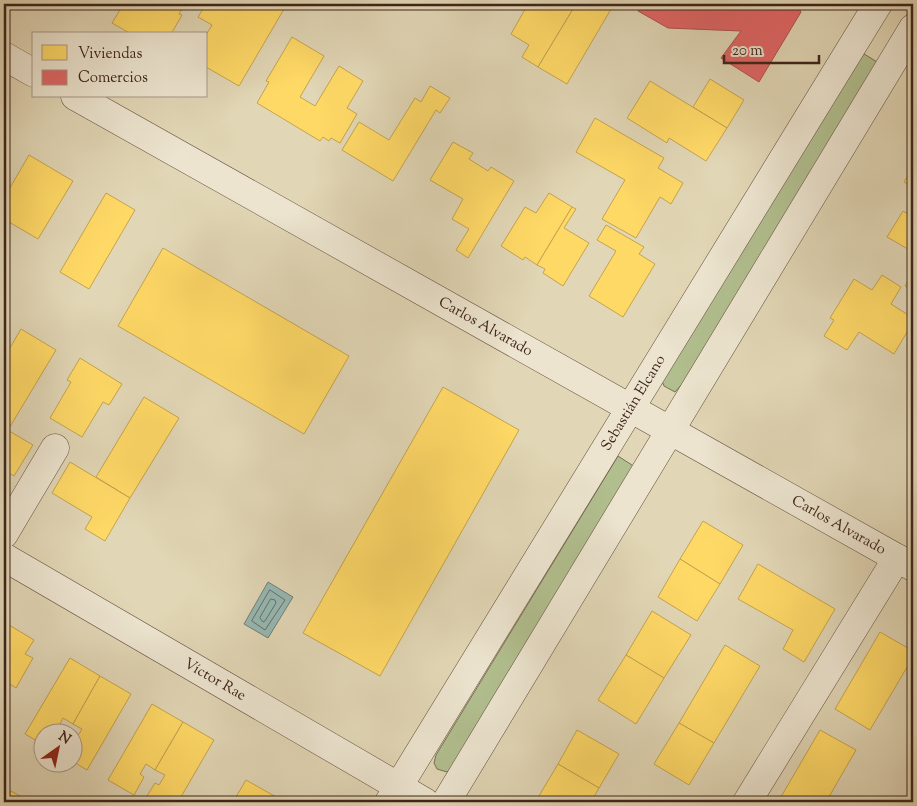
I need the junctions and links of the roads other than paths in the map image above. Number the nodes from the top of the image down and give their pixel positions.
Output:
1 (879, 4) edge
2 (913, 28) edge
3 (4, 56) edge
4 (32, 72) edge
5 (79, 98) edge
6 (629, 407) junction
7 (670, 431) junction
8 (55, 448) dead end
9 (4, 534) edge
10 (4, 557) edge
11 (905, 563) edge
12 (394, 794) edge
13 (425, 802) edge
14 (446, 802) edge
15 (747, 802) edge

1 - 2 street
1 - 6 street, Sebastián Elcano
2 - 7 street
3 - 4 street
5 - 6 street, Carlos Alvarado
6 - 7 street, Carlos Alvarado
6 - 12 street, Sebastián Elcano
7 - 11 street, Carlos Alvarado
7 - 14 street
8 - 9 street
10 - 12 street, Víctor Rae
11 - 15 street, Carlos Alvarado
12 - 13 street, Víctor Rae

